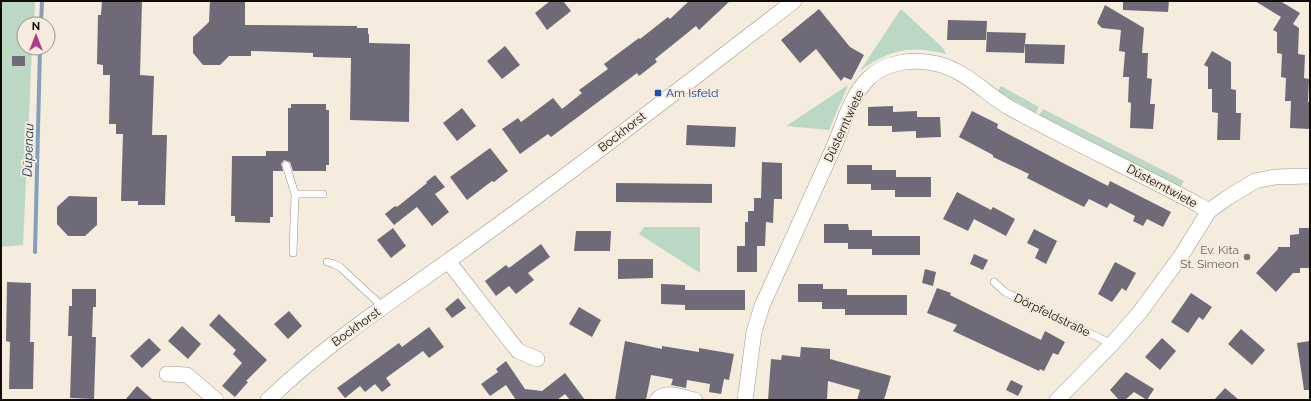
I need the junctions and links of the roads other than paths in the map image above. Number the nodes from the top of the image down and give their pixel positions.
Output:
1 (787, 3) edge
2 (286, 165) dead end
3 (1310, 176) edge
4 (295, 194) junction
5 (323, 194) dead end
6 (1209, 212) junction
7 (293, 253) dead end
8 (448, 261) junction
9 (327, 262) dead end
10 (994, 282) dead end
11 (383, 308) junction
12 (1112, 344) junction
13 (537, 359) dead end
14 (167, 374) dead end
15 (216, 400) edge
16 (268, 400) edge
17 (657, 400) edge
18 (695, 400) edge
19 (745, 400) edge
20 (1056, 400) edge

1 - 8 street, Bockhorst
2 - 4 lane
3 - 6 street
4 - 5 lane
4 - 7 lane
6 - 12 street
6 - 19 street, Düsterntwiete
8 - 11 street, Bockhorst
8 - 13 street
9 - 11 lane
10 - 12 lane, Dörpfeldstraße
11 - 16 street, Bockhorst
12 - 20 street
14 - 15 street
17 - 18 street

